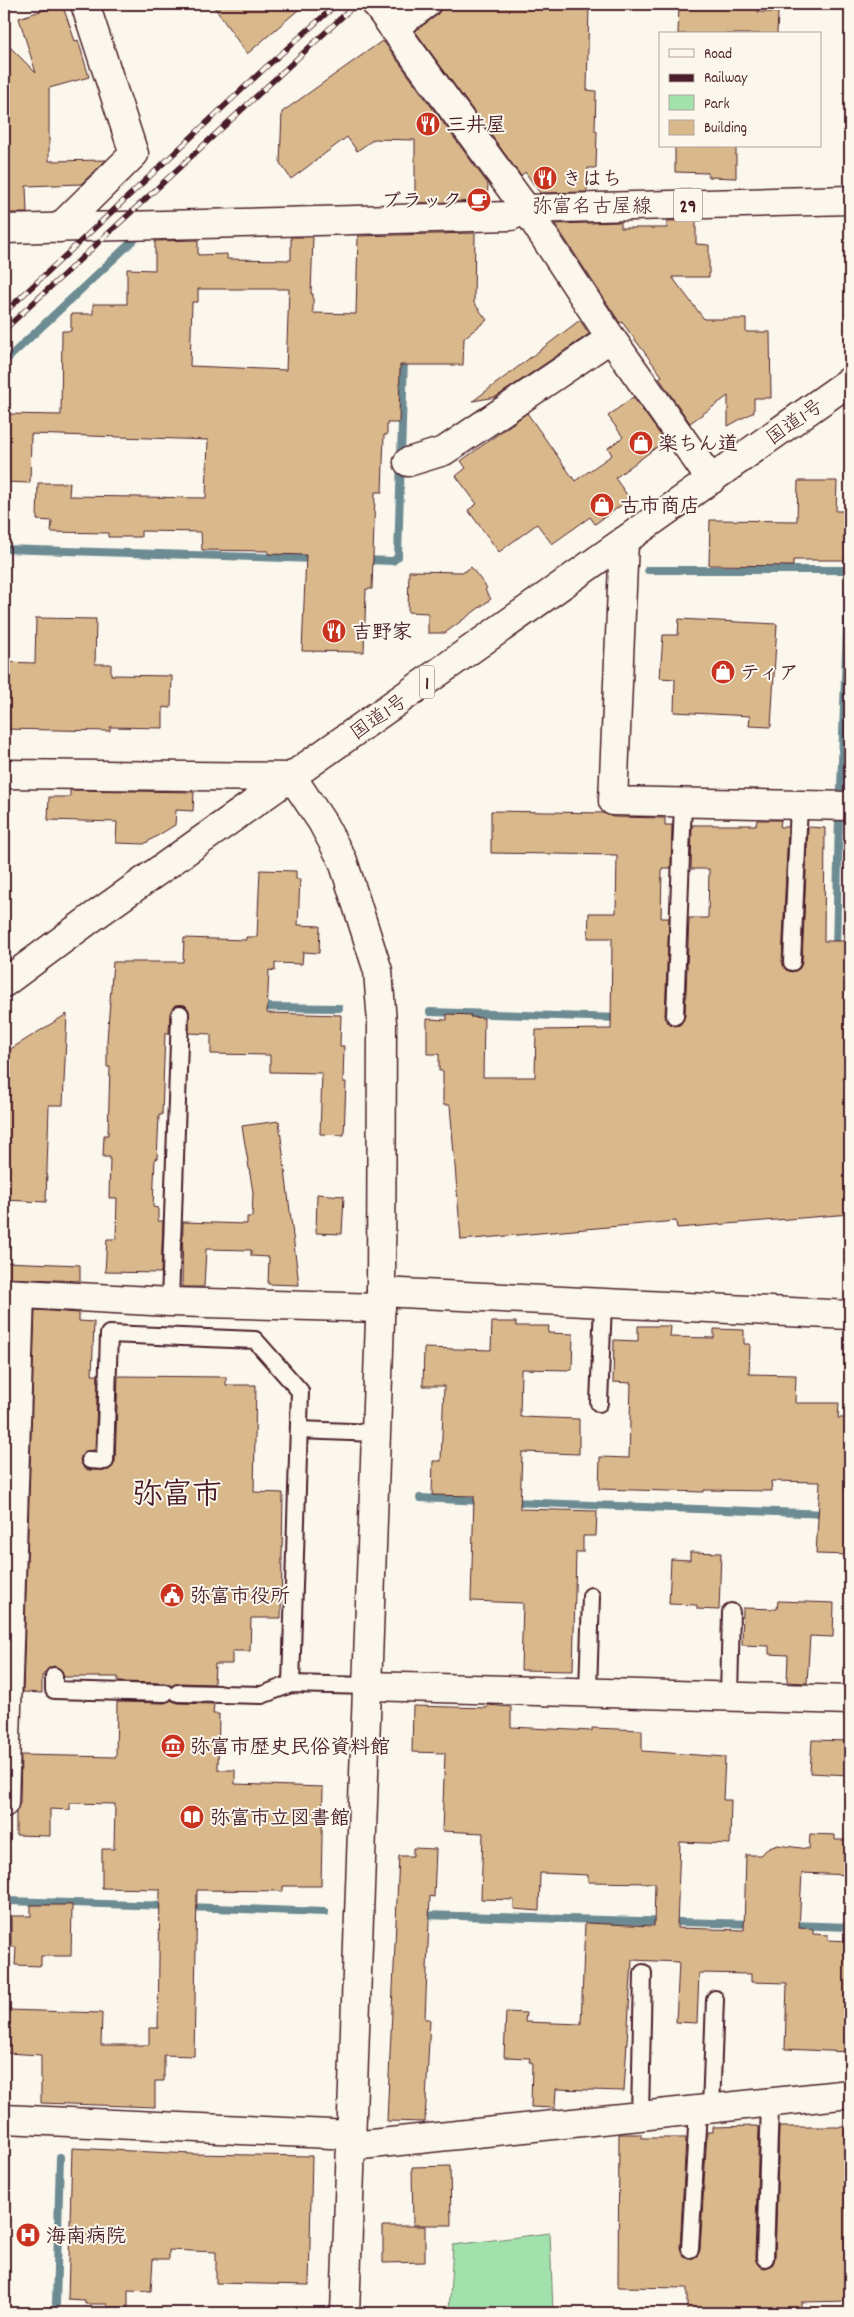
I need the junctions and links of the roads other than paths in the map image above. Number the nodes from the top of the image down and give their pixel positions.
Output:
1 (85, 4) edge
2 (376, 4) edge
3 (426, 4) edge
4 (393, 28) junction
5 (850, 200) edge
6 (526, 209) junction
7 (58, 228) junction
8 (4, 229) edge
9 (612, 338) junction
10 (850, 381) edge
11 (408, 462) dead end
12 (711, 480) junction
13 (624, 541) junction
14 (4, 774) edge
15 (292, 777) junction
16 (683, 802) junction
17 (799, 805) junction
18 (850, 806) edge
19 (792, 962) dead end
20 (4, 983) edge
21 (180, 1014) dead end
22 (675, 1016) dead end
23 (12, 1294) edge
24 (381, 1300) junction
25 (170, 1302) junction
26 (602, 1302) junction
27 (850, 1314) edge
28 (599, 1403) dead end
29 (299, 1430) junction
30 (376, 1433) junction
31 (90, 1460) dead end
32 (590, 1596) dead end
33 (731, 1612) dead end
34 (54, 1676) dead end
35 (291, 1684) junction
36 (368, 1686) junction
37 (588, 1691) junction
38 (729, 1696) junction
39 (850, 1700) edge
40 (4, 1803) edge
41 (643, 1973) dead end
42 (715, 1999) dead end
43 (850, 2094) edge
44 (770, 2103) junction
45 (704, 2110) junction
46 (640, 2116) junction
47 (4, 2119) edge
48 (352, 2140) junction
49 (690, 2249) dead end
50 (765, 2258) dead end
51 (345, 2313) edge

1 - 7 main road
2 - 4 main road, 弥富名古屋線
3 - 4 main road
4 - 6 main road, 弥富名古屋線
5 - 6 main road, 弥富名古屋線 / 29
6 - 7 main road
6 - 9 main road
7 - 8 main road
9 - 11 main road
9 - 12 main road
10 - 12 main road, 国道1号 / 1
12 - 13 main road, 国道1号 / 1
13 - 15 main road, 国道1号 / 1
13 - 16 main road
14 - 15 main road
15 - 20 main road, 国道1号 / 1
15 - 24 main road
16 - 17 main road
16 - 22 lane
17 - 18 main road
17 - 19 lane
21 - 25 lane
23 - 25 main road
23 - 40 main road
24 - 25 main road
24 - 26 main road
24 - 30 main road
26 - 27 main road
26 - 28 lane
29 - 30 lane
29 - 31 lane
29 - 35 lane
30 - 36 main road
32 - 37 lane
33 - 38 lane
34 - 35 lane
35 - 36 lane
36 - 37 main road
36 - 48 main road
37 - 38 main road
38 - 39 main road
41 - 46 lane
42 - 45 lane
43 - 44 main road
44 - 45 main road
44 - 50 lane
45 - 46 main road
45 - 49 lane
46 - 48 main road
47 - 48 main road
48 - 51 main road

